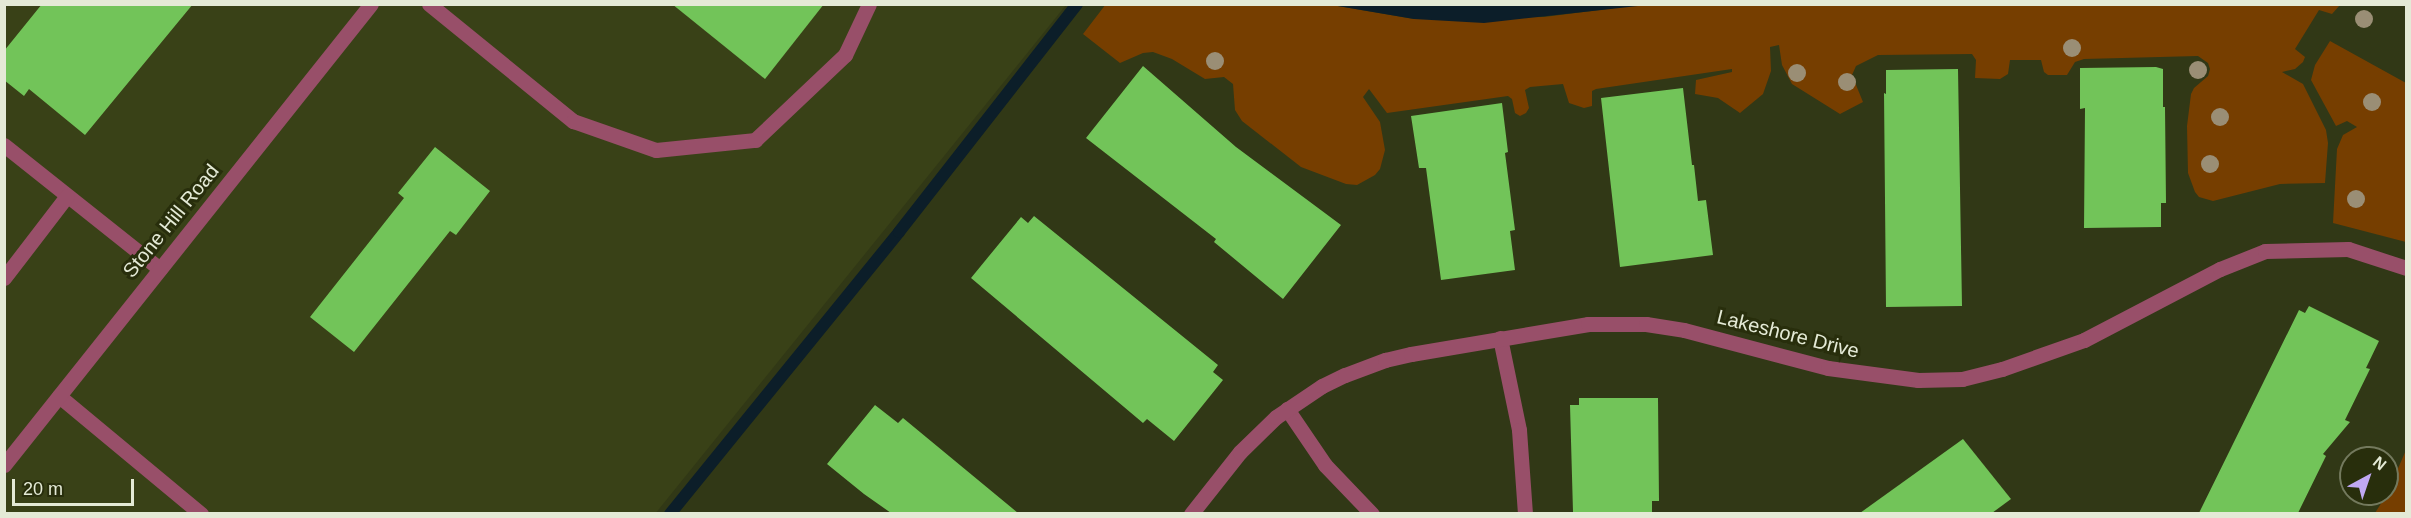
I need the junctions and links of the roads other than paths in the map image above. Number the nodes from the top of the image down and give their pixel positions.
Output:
1 (371, 4) edge
2 (429, 4) edge
3 (869, 4) edge
4 (4, 146) edge
5 (67, 196) junction
6 (2406, 268) edge
7 (160, 269) junction
8 (4, 278) edge
9 (1500, 339) junction
10 (59, 396) junction
11 (1287, 409) junction
12 (4, 465) edge
13 (201, 513) edge
14 (1191, 513) edge
15 (1372, 513) edge
16 (1525, 513) edge

1 - 7 street, Stone Hill Road
2 - 3 street
4 - 5 street
5 - 7 street
5 - 8 street
6 - 9 street, Lakeshore Drive
7 - 10 street, Stone Hill Road
9 - 11 street, Lakeshore Drive
9 - 16 street
10 - 12 street, Stone Hill Road
10 - 13 street
11 - 14 street, Lakeshore Drive
11 - 15 street

